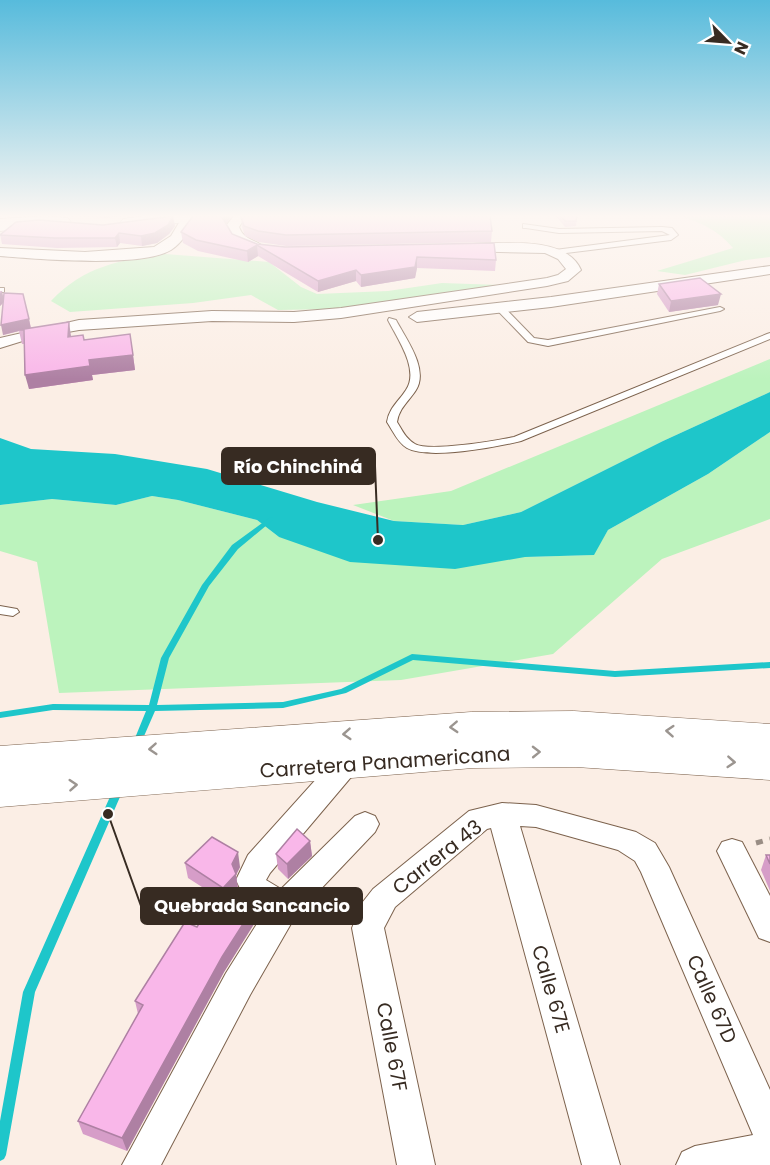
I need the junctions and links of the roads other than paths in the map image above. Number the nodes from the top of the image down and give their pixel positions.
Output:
1 (573, 270) edge
2 (767, 270) edge
3 (500, 308) junction
4 (720, 309) dead end
5 (180, 319) junction
6 (392, 320) junction
7 (770, 336) edge
8 (0, 343) edge
9 (0, 610) edge
10 (13, 612) dead end
11 (770, 738) edge
12 (339, 764) junction
13 (770, 765) edge
14 (4, 775) edge
15 (502, 814) junction
16 (365, 824) dead end
17 (732, 851) dead end
18 (654, 867) joint
19 (285, 906) junction
20 (368, 928) joint
21 (770, 928) edge
22 (770, 1131) edge
23 (770, 1150) edge
24 (141, 1165) edge
25 (416, 1165) edge
26 (601, 1165) edge
27 (694, 1165) edge

1 - 5 street
2 - 3 street
3 - 4 lane
3 - 6 street
5 - 6 street
5 - 8 street
6 - 7 lane
9 - 10 lane
11 -> 14 main road, Carretera Panamericana
12 -> 13 main road, Carretera Panamericana
14 -> 12 main road, Carretera Panamericana
12 - 19 street
15 - 18 street, Carrera 43
15 - 20 street, Carrera 43
15 - 26 street, Calle 67E
16 - 19 street
17 - 21 street
18 - 22 street, Calle 67D
19 - 24 street
20 - 25 street, Calle 67F
23 - 27 street

